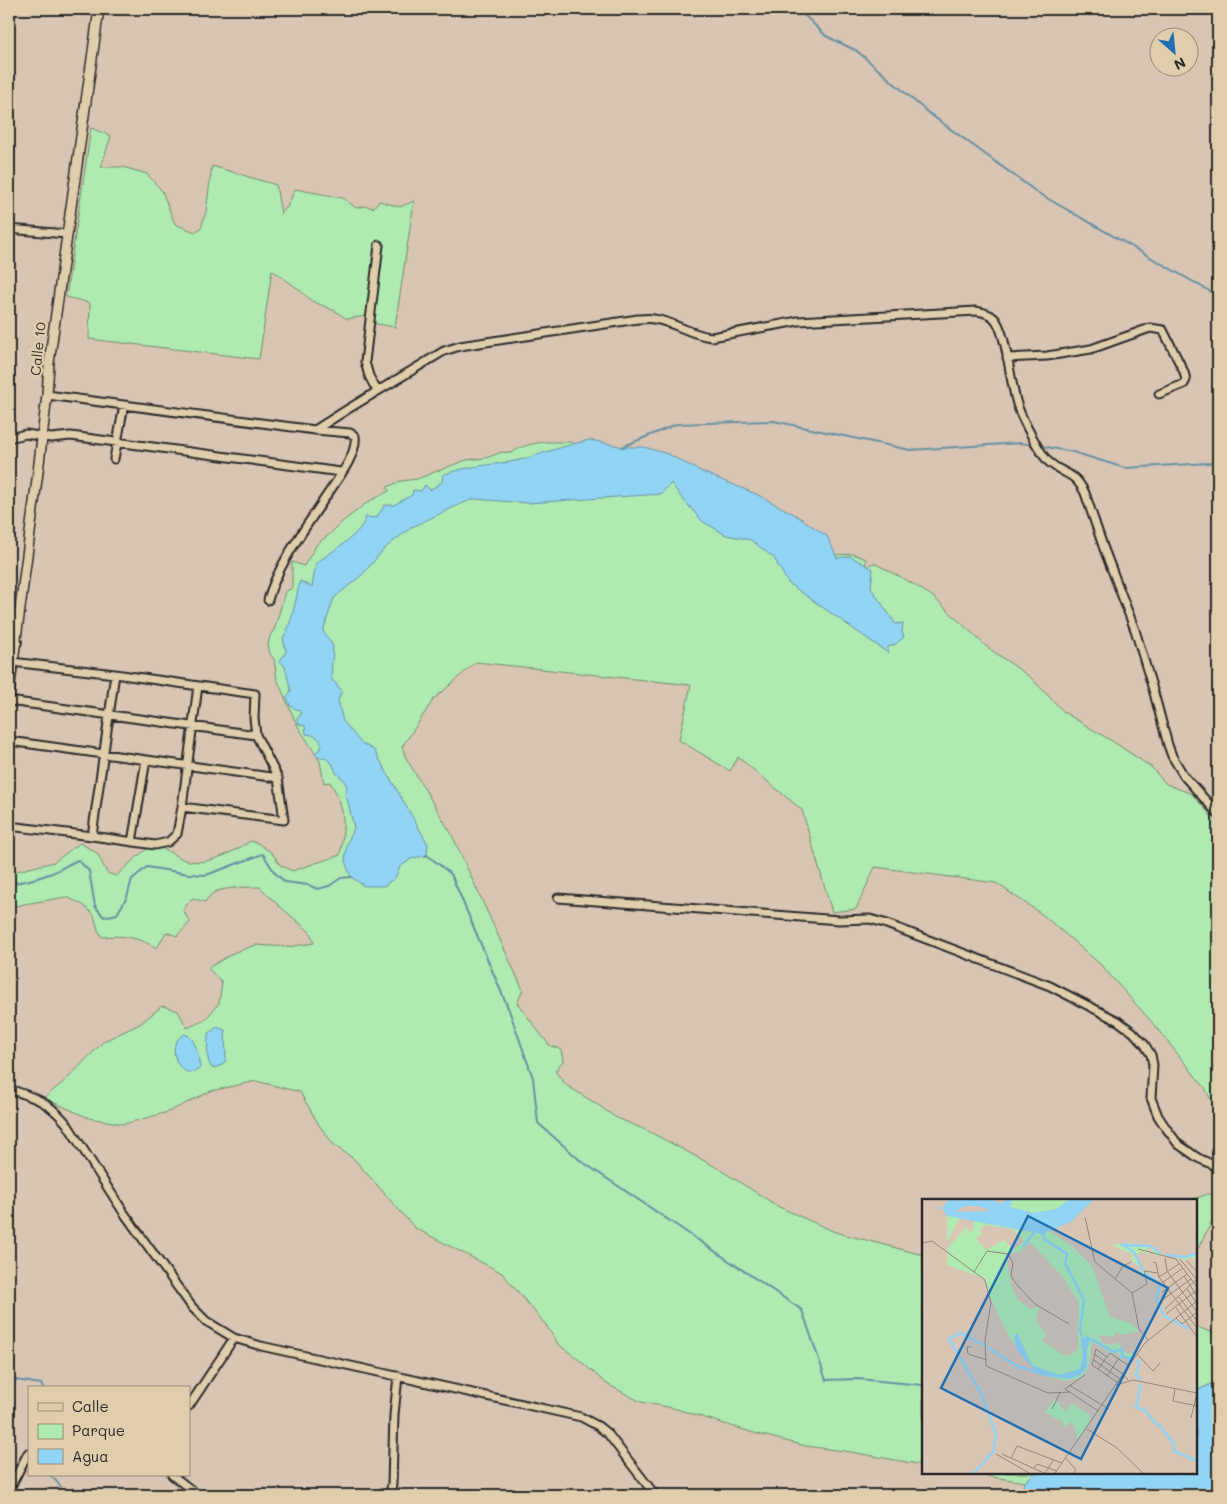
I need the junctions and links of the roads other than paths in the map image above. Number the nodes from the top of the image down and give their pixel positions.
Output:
1 (99, 9) edge
2 (9, 229) edge
3 (66, 234) junction
4 (379, 245) dead end
5 (1007, 358) junction
6 (377, 391) junction
7 (1159, 394) dead end
8 (47, 395) junction
9 (124, 405) junction
10 (315, 430) junction
11 (42, 436) junction
12 (9, 438) edge
13 (117, 443) junction
14 (114, 458) dead end
15 (341, 472) junction
16 (268, 600) dead end
17 (16, 642) joint
18 (11, 657) edge
19 (115, 674) junction
20 (198, 686) junction
21 (9, 692) edge
22 (9, 701) edge
23 (109, 715) junction
24 (193, 726) junction
25 (256, 735) junction
26 (9, 741) edge
27 (104, 754) junction
28 (146, 760) junction
29 (188, 765) junction
30 (278, 778) junction
31 (182, 806) junction
32 (1218, 814) edge
33 (9, 826) edge
34 (92, 836) junction
35 (132, 842) junction
36 (558, 898) dead end
37 (9, 1089) edge
38 (1218, 1167) edge
39 (234, 1338) junction
40 (398, 1376) junction
41 (190, 1404) edge
42 (28, 1452) edge
43 (173, 1476) edge
44 (9, 1490) edge
45 (198, 1495) edge
46 (390, 1495) edge
47 (655, 1495) edge

1 - 3 street, Calle 10
2 - 3 street
3 - 8 street, Calle 10
4 - 6 street
5 - 6 street
5 - 7 street
5 - 32 street
6 - 10 street
8 - 9 street
8 - 11 street, Calle 10
9 - 10 street
9 - 13 street
10 - 15 street
11 - 12 street
11 - 13 street
11 - 17 street, Calle 10
13 - 14 street
13 - 15 street
15 - 16 street
17 - 18 main road
18 - 19 street
18 - 21 street
19 - 20 street
19 - 23 street
20 - 24 street
20 - 25 street
22 - 23 street
23 - 24 street
23 - 27 street
24 - 25 street
24 - 29 street
25 - 30 street
26 - 27 street
27 - 28 street
27 - 34 street
28 - 29 street
28 - 35 street
29 - 30 street
29 - 31 street
30 - 31 street
31 - 35 street
33 - 34 street
34 - 35 street
36 - 38 street
37 - 39 street
39 - 40 street
39 - 41 street
40 - 46 street
40 - 47 street
42 - 44 street
43 - 45 street

